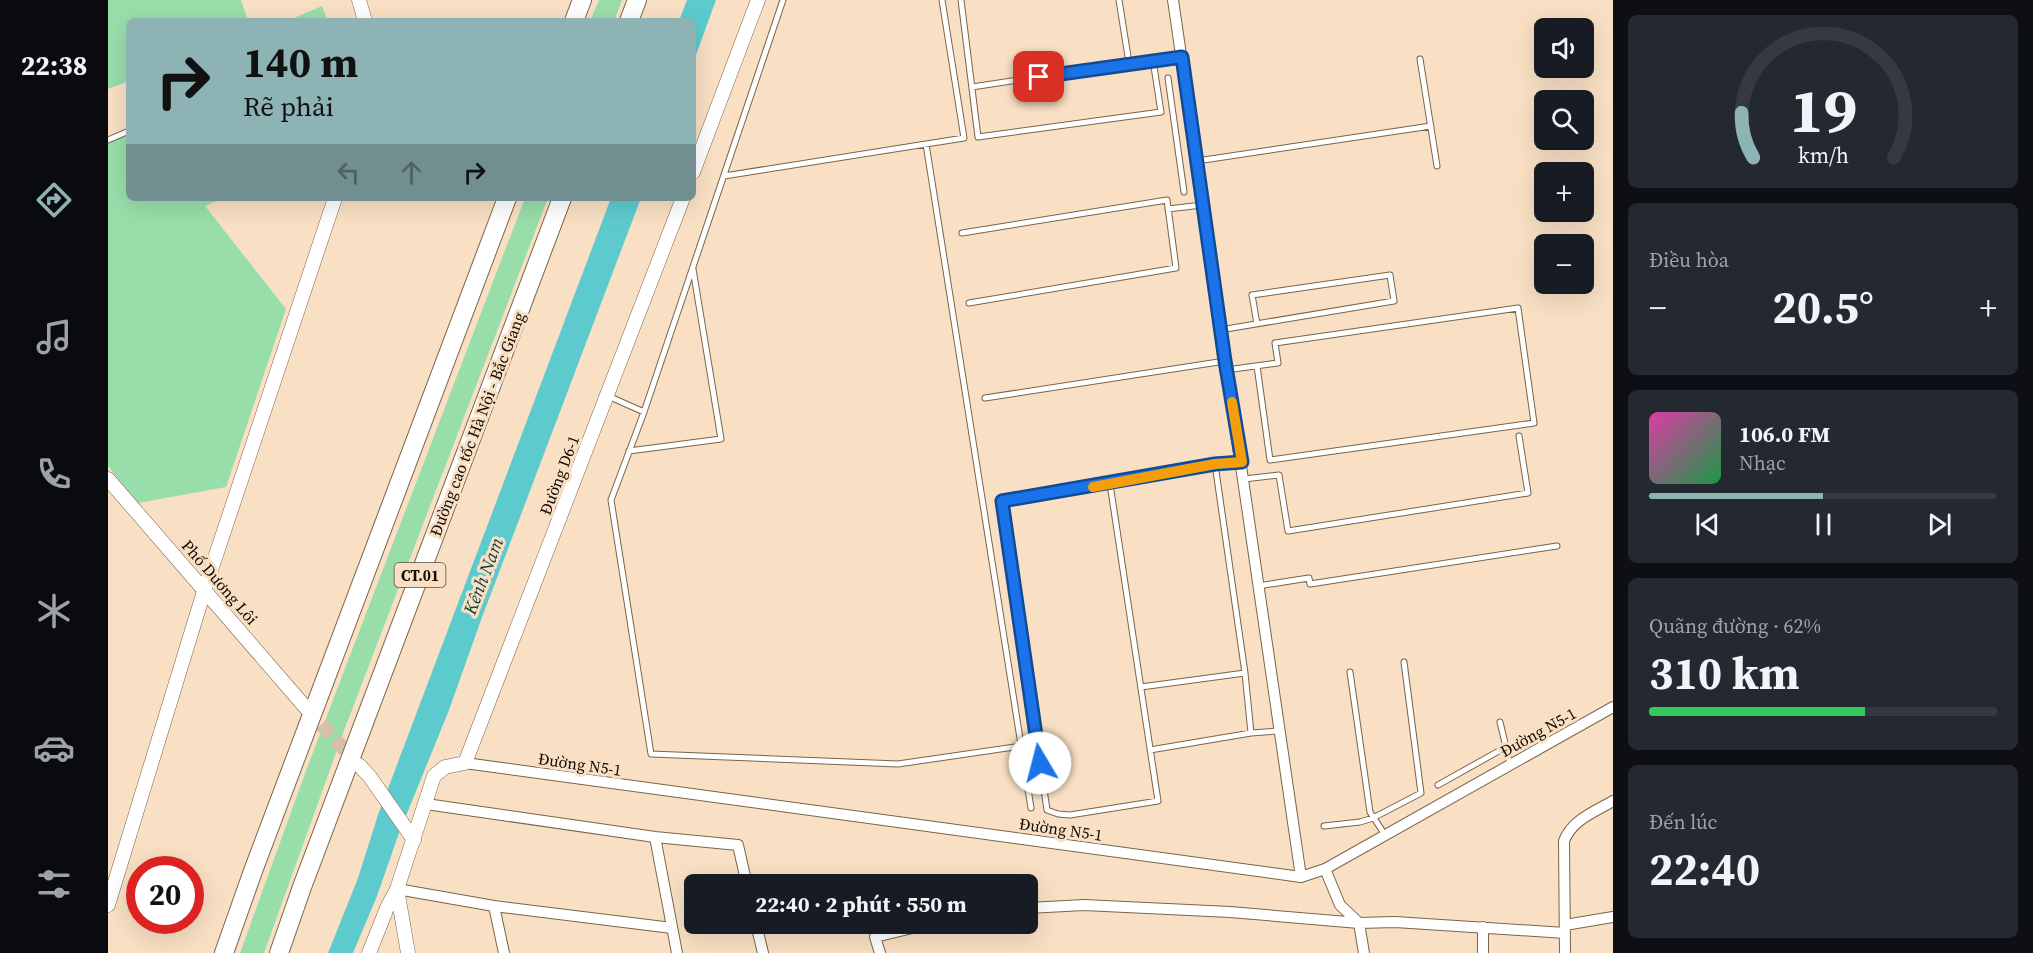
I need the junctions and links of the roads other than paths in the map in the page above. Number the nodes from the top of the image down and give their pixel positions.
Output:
1 (359, 0) edge
2 (582, 0) edge
3 (637, 0) edge
4 (758, 0) edge
5 (783, 0) edge
6 (942, 0) edge
7 (961, 0) edge
8 (1119, 0) edge
9 (1173, 0) edge
10 (364, 18) edge
11 (575, 18) edge
12 (630, 18) edge
13 (1182, 57) junction
14 (1420, 59) dead end
15 (1153, 60) junction
16 (1129, 63) junction
17 (1168, 78) dead end
18 (972, 87) junction
19 (1431, 126) junction
20 (126, 132) edge
21 (108, 140) edge
22 (926, 144) junction
23 (1197, 161) junction
24 (696, 164) edge
25 (1437, 166) dead end
26 (724, 176) junction
27 (1184, 192) dead end
28 (334, 201) edge
29 (506, 201) edge
30 (561, 201) edge
31 (682, 201) edge
32 (1203, 205) junction
33 (1168, 209) junction
34 (962, 233) dead end
35 (693, 268) junction
36 (969, 303) dead end
37 (1257, 324) junction
38 (1221, 330) junction
39 (1226, 366) junction
40 (1257, 366) junction
41 (608, 396) junction
42 (985, 398) dead end
43 (644, 412) junction
44 (1519, 435) dead end
45 (629, 451) junction
46 (1242, 462) junction
47 (1215, 464) junction
48 (108, 478) edge
49 (1244, 479) junction
50 (1110, 484) junction
51 (1557, 546) dead end
52 (1258, 586) junction
53 (205, 588) junction
54 (1404, 662) dead end
55 (1350, 672) dead end
56 (1245, 673) junction
57 (1141, 687) junction
58 (1613, 707) edge
59 (306, 708) tunnel mouth
60 (1500, 722) dead end
61 (1278, 731) junction
62 (1251, 733) junction
63 (1022, 746) junction
64 (1506, 747) junction
65 (1150, 750) junction
66 (465, 763) junction
67 (1510, 764) junction
68 (359, 765) tunnel mouth
69 (1438, 785) dead end
70 (1613, 801) edge
71 (426, 804) junction
72 (1031, 808) dead end
73 (1373, 818) junction
74 (1324, 826) dead end
75 (1384, 835) junction
76 (655, 837) junction
77 (414, 840) junction
78 (1325, 869) junction
79 (745, 874) edge
80 (1301, 877) junction
81 (397, 889) junction
82 (108, 905) edge
83 (494, 906) junction
84 (1038, 907) edge
85 (1613, 917) edge
86 (1359, 923) junction
87 (1484, 927) junction
88 (672, 928) junction
89 (1565, 929) junction
90 (758, 934) edge
91 (887, 934) edge
92 (224, 953) edge
93 (279, 953) edge
94 (369, 953) edge
95 (408, 953) edge
96 (504, 953) edge
97 (677, 953) edge
98 (763, 953) edge
99 (880, 953) edge
100 (1364, 953) edge
101 (1483, 953) edge
102 (1565, 953) edge

1 - 10 street
2 - 11 highway
3 - 12 highway
4 - 24 street
5 - 26 lane
6 - 22 lane
7 - 18 lane
8 - 16 lane
9 - 13 street
13 - 15 lane
13 - 23 street
14 - 19 lane
15 - 16 lane
15 - 18 lane
16 - 18 lane
17 - 27 lane
19 - 23 lane
19 - 25 lane
20 - 21 lane
22 - 26 lane
22 - 63 lane
23 - 32 street
26 - 35 lane
28 - 53 street
29 - 92 highway, CT.01
30 - 93 highway, Đường cao tốc Hà Nội - Bắc Giang / CT.01
31 - 41 street, Đường D6-1
32 - 33 lane
32 - 38 street
33 - 34 lane
33 - 36 lane
35 - 43 lane
35 - 45 lane
37 - 37 lane
37 - 38 lane
38 - 39 street
39 - 40 lane
39 - 42 lane
39 - 46 street
40 - 40 lane
41 - 43 lane
41 - 66 street, Đường D6-1
43 - 45 lane
44 - 49 lane
45 - 63 lane
46 - 47 lane
46 - 49 street
47 - 50 lane
47 - 56 lane
48 - 53 street, Phố Dương Lôi
49 - 52 street
50 - 57 lane
50 - 65 lane
51 - 52 lane
52 - 61 street
53 - 59 street, Phố Dương Lôi
53 - 82 street
54 - 73 lane
55 - 73 lane
56 - 57 lane
56 - 62 lane
57 - 65 lane
58 - 67 street, Đường N5-1
60 - 64 lane
61 - 62 lane
61 - 80 street
62 - 65 lane
63 - 72 lane
64 - 67 lane
64 - 69 lane
66 - 71 street
66 - 80 street, Đường N5-1
67 - 75 street, Đường N5-1
68 - 77 street
70 - 89 street
71 - 76 street
71 - 77 street
73 - 74 lane
73 - 75 lane
75 - 78 street, Đường N5-1
76 - 79 street
76 - 88 street
77 - 81 street
78 - 80 street, Đường N5-1
78 - 86 street
81 - 83 street
81 - 94 street
81 - 95 street
83 - 88 street
83 - 96 street
84 - 86 street
85 - 89 street
86 - 87 street
86 - 100 street
87 - 89 street
87 - 101 street
88 - 97 street
89 - 102 street
90 - 98 street
91 - 99 street

